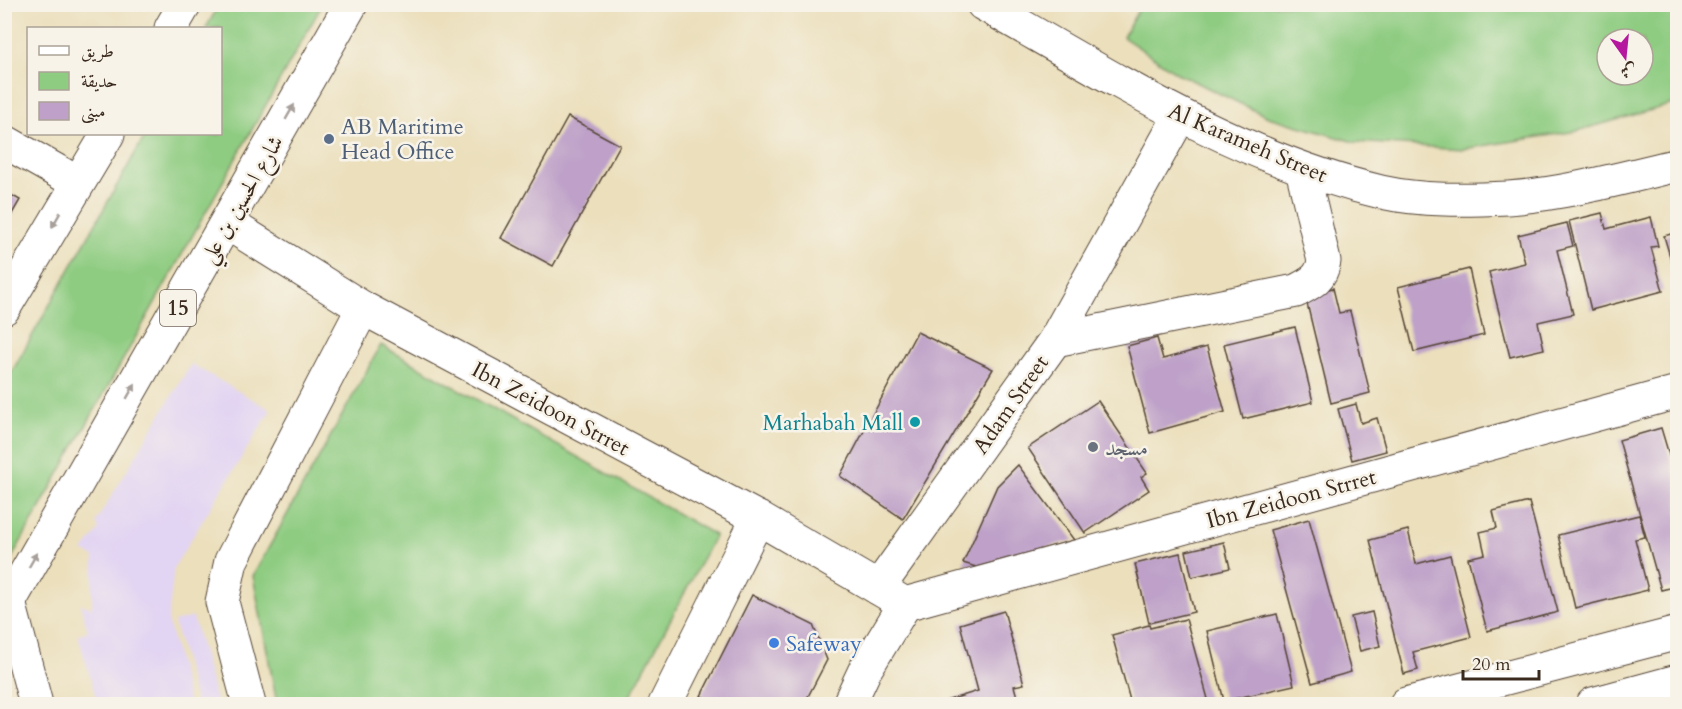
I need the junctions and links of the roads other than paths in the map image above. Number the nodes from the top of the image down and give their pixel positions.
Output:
1 (185, 4) edge
2 (351, 4) edge
3 (983, 4) edge
4 (172, 27) edge
5 (1180, 116) junction
6 (107, 135) edge
7 (4, 141) edge
8 (1677, 165) edge
9 (1302, 169) junction
10 (78, 183) junction
11 (227, 223) junction
12 (4, 308) edge
13 (363, 308) junction
14 (1055, 340) junction
15 (1677, 392) edge
16 (758, 518) junction
17 (891, 596) junction
18 (7, 607) edge
19 (1677, 633) edge
20 (865, 670) junction
21 (1677, 681) edge
22 (36, 705) edge
23 (249, 705) edge
24 (665, 705) edge
25 (849, 705) edge
26 (864, 705) edge
27 (1406, 705) edge
28 (1593, 705) edge

1 - 4 main road
11 -> 2 main road, شارع الحسين بن علي / 15
3 - 5 main road, Al Karameh Street
5 - 9 main road, Al Karameh Street
5 - 14 main road, Adam Street
6 - 10 main road
7 - 10 main road
8 - 9 main road, Al Karameh Street
9 - 14 main road
10 -> 12 main road
11 - 13 main road, Ibn Zeidoon Strret
18 -> 11 main road, شارع الحسين بن علي / 15
13 - 16 main road, Ibn Zeidoon Strret
13 - 23 main road
14 - 17 main road, Adam Street
15 - 17 main road, Ibn Zeidoon Strret
16 - 17 main road, Ibn Zeidoon Strret
16 - 24 main road
17 - 20 main road, Adam Street
18 - 22 main road
19 - 27 main road
20 - 25 main road, Adam Street
20 - 26 main road
21 - 28 main road

